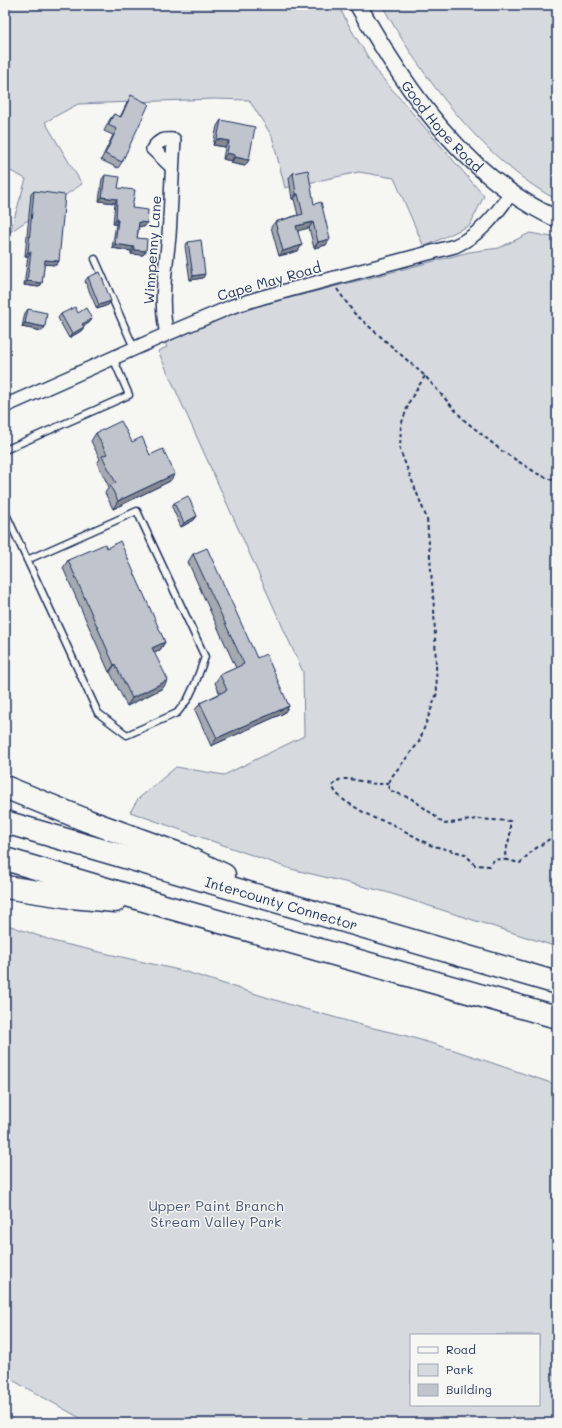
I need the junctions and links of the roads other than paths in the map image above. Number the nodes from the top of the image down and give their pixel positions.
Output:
1 (358, 5) edge
2 (172, 167) dead end
3 (511, 193) junction
4 (557, 219) edge
5 (95, 260) dead end
6 (167, 334) junction
7 (134, 348) junction
8 (113, 358) junction
9 (5, 406) edge
10 (5, 450) edge
11 (5, 512) edge
12 (27, 560) junction
13 (5, 787) edge
14 (5, 822) edge
15 (5, 859) edge
16 (5, 887) edge
17 (164, 906) junction
18 (292, 906) junction
19 (557, 983) edge
20 (557, 1017) edge

1 - 3 street, Good Hope Road
2 - 6 street, Winnpenny Lane
3 - 4 street, Good Hope Road
3 - 6 street, Cape May Road
5 - 7 lane
6 - 7 street, Cape May Road
7 - 8 street, Cape May Road
8 - 9 street, Cape May Road
8 - 10 lane
11 - 12 lane
12 - 12 lane
13 - 18 highway
14 - 18 highway, Intercounty Connector
15 - 17 highway
16 - 17 highway
17 - 20 highway
18 - 19 highway, Intercounty Connector

